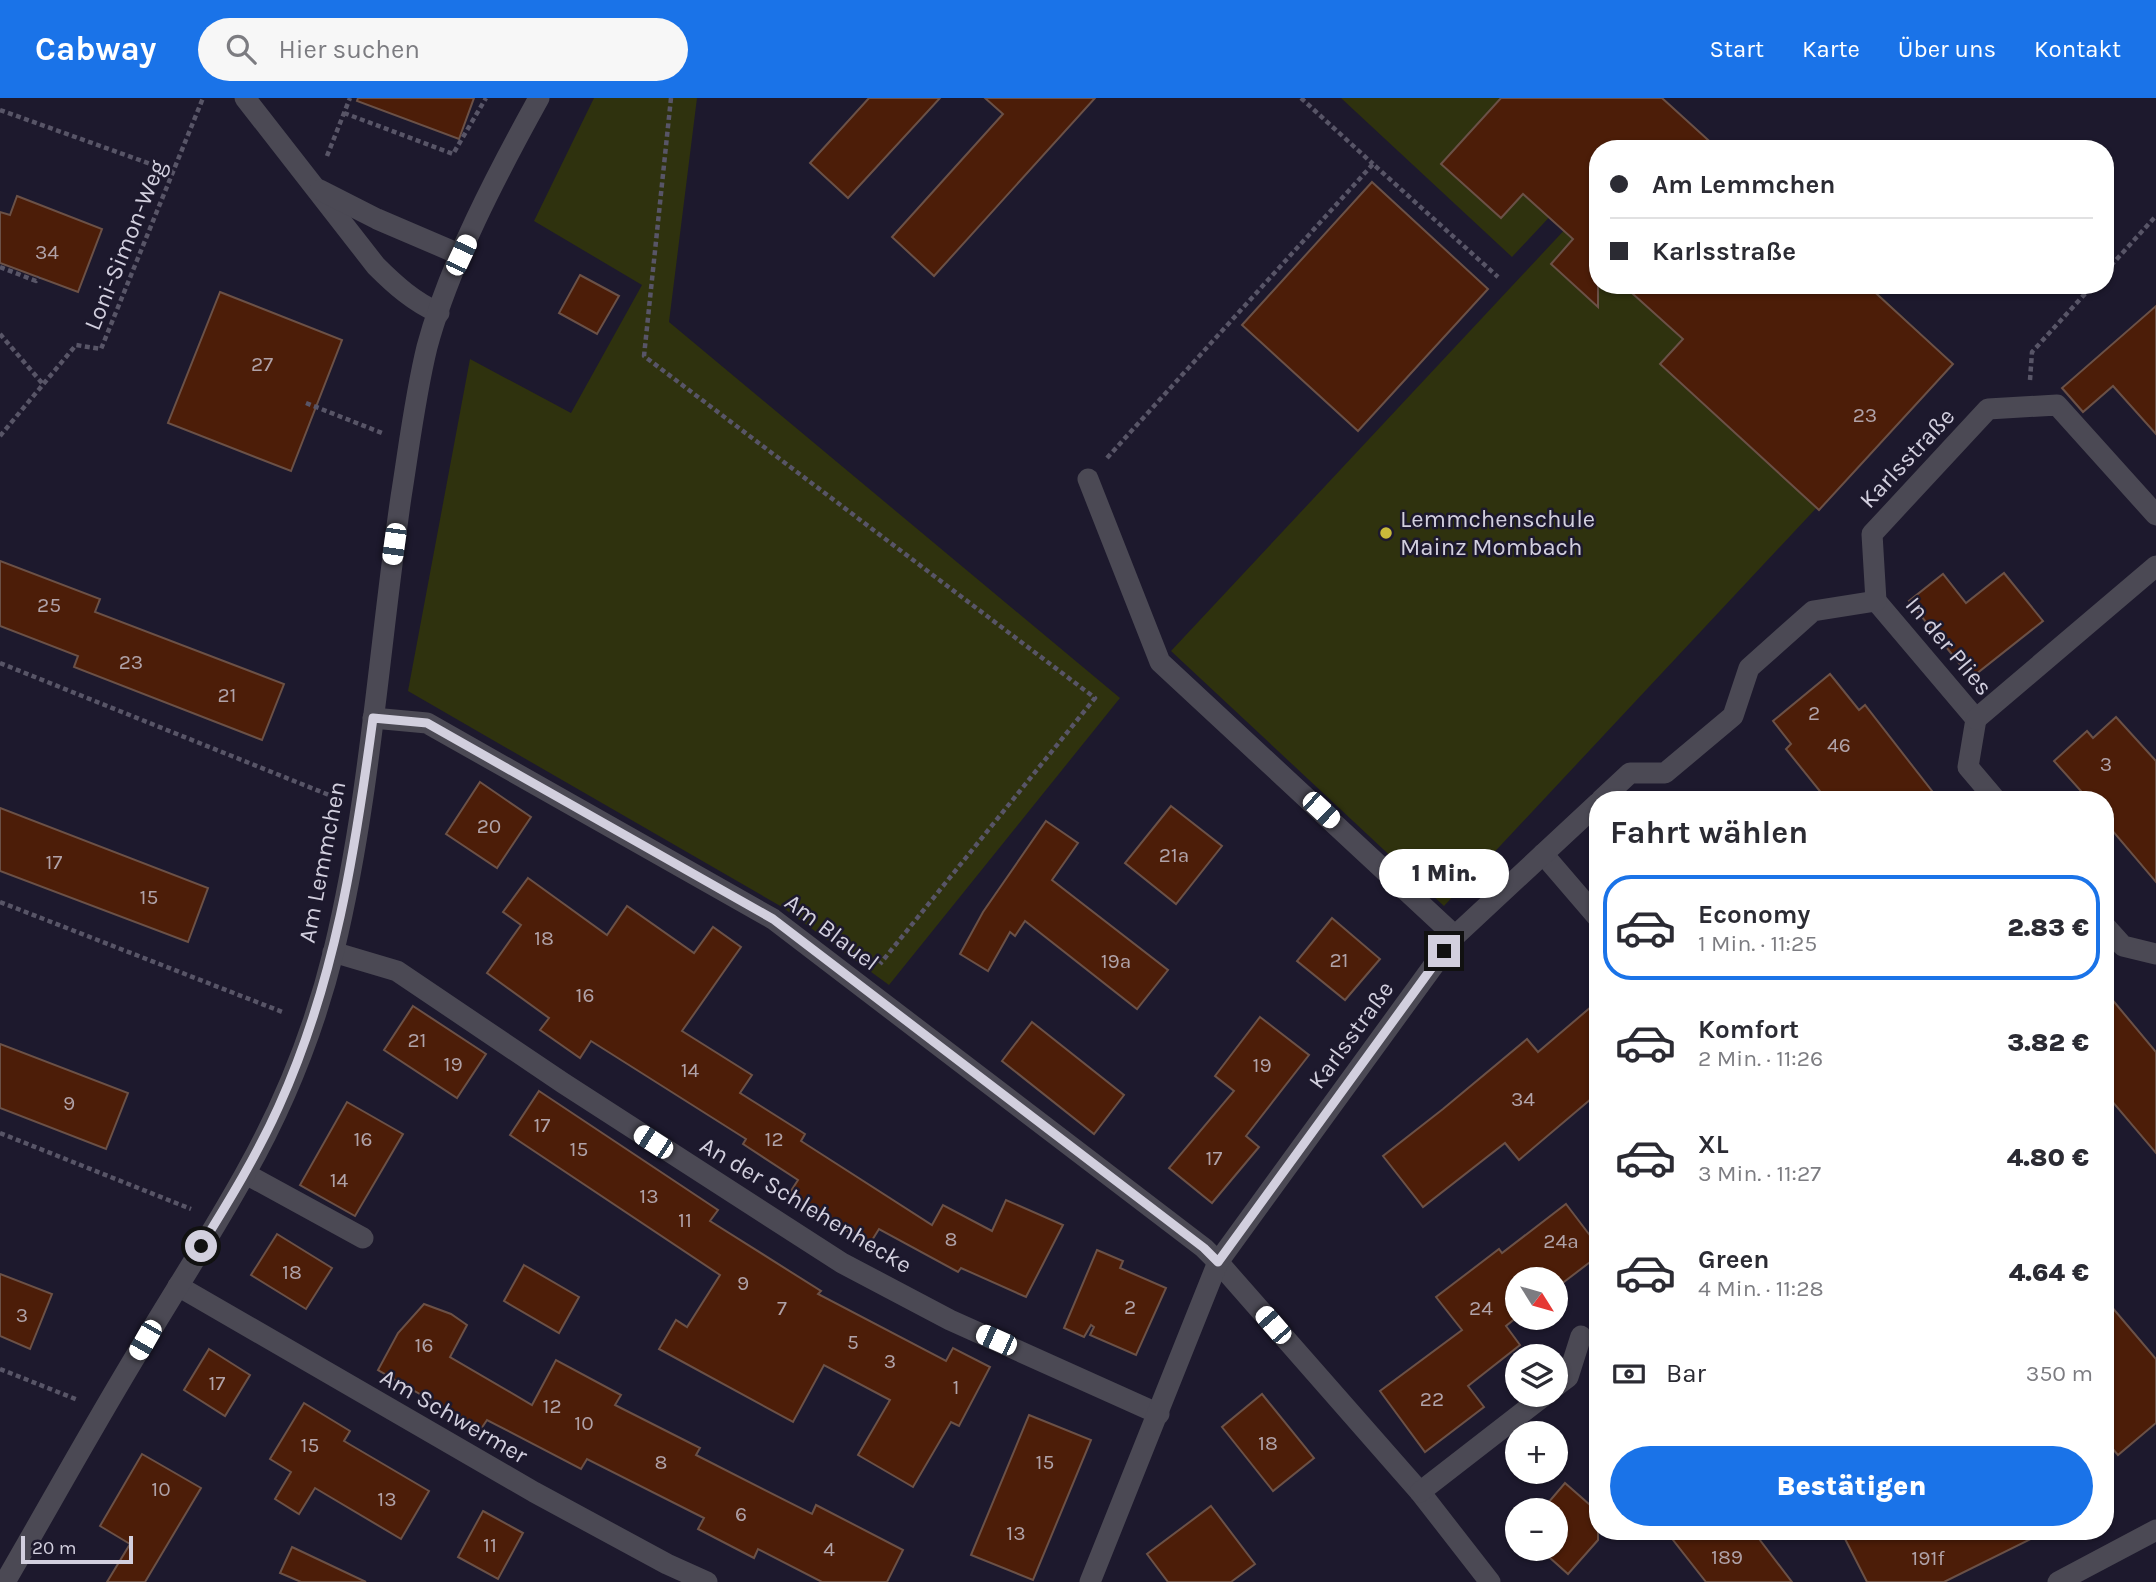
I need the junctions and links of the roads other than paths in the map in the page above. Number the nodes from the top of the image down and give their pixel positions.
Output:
1 (245, 98) edge
2 (539, 98) edge
3 (315, 187) junction
4 (461, 255) junction
5 (439, 313) junction
6 (1088, 479) road end
7 (2156, 515) edge
8 (2156, 566) edge
9 (1876, 601) junction
10 (373, 718) junction
11 (1976, 719) junction
12 (1611, 791) edge
13 (1988, 791) edge
14 (1589, 812) edge
15 (1543, 853) junction
16 (1589, 907) edge
17 (1455, 936) junction
18 (2114, 936) edge
19 (333, 952) junction
20 (2156, 954) edge
21 (246, 1174) junction
22 (363, 1238) dead end
23 (1218, 1262) junction
24 (178, 1286) junction
25 (1581, 1336) dead end
26 (1568, 1377) edge
27 (1530, 1407) edge
28 (1158, 1413) junction
29 (1420, 1492) junction
30 (2156, 1530) edge
31 (5, 1582) edge
32 (707, 1582) edge
33 (1090, 1582) edge
34 (1490, 1582) edge
35 (2058, 1582) edge

1 - 3 street
2 - 4 street, Am Lemmchen
3 - 4 street
3 - 5 street
4 - 5 street, Am Lemmchen
5 - 10 street, Am Lemmchen
6 - 17 street
7 - 9 street, Karlsstraße
8 - 11 street
9 - 11 street, In der Plies
9 - 12 street, Karlsstraße
10 - 19 street, Am Lemmchen
10 - 23 street, Am Blauel
11 - 13 street, In der Plies
14 - 15 street, Karlsstraße
15 - 16 street
15 - 17 street, Karlsstraße
17 - 23 street, Karlsstraße
18 - 20 street
19 - 21 street, Am Lemmchen
19 - 28 street, An der Schlehenhecke
21 - 22 street
21 - 24 street, Am Lemmchen
23 - 28 street, Karlsstraße
23 - 29 street
24 - 31 street, Am Lemmchen
24 - 32 street, Am Schwermer
25 - 26 street
27 - 29 street
28 - 33 street, Karlsstraße
29 - 34 street
30 - 35 street

